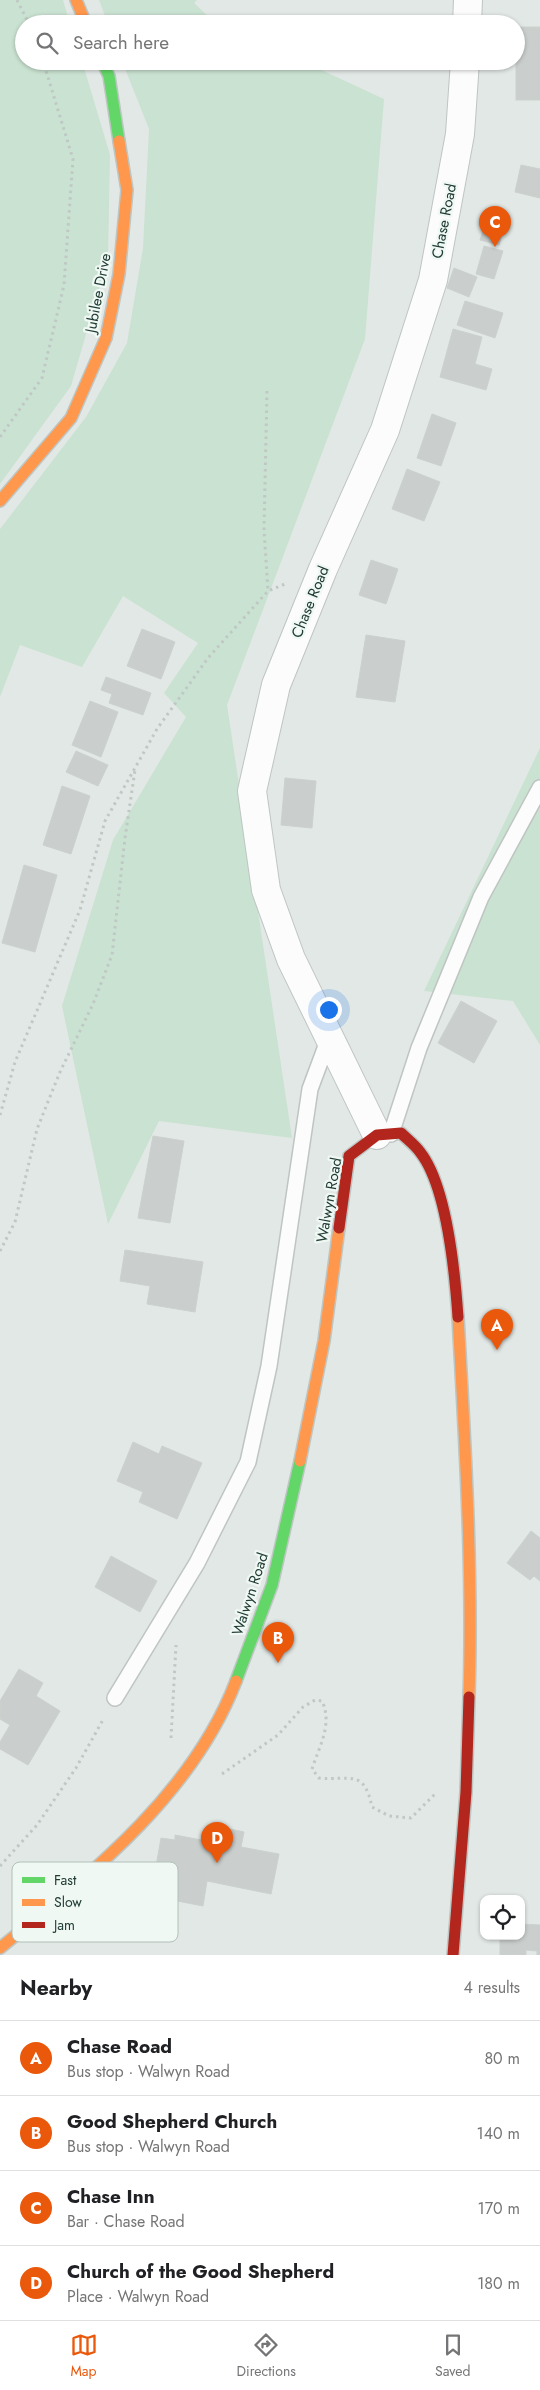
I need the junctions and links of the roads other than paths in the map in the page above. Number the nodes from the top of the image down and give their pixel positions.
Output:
1 (76, 0) edge
2 (468, 0) edge
3 (82, 15) edge
4 (467, 15) edge
5 (106, 70) edge
6 (464, 70) edge
7 (0, 501) edge
8 (540, 788) edge
9 (329, 1038) junction
10 (384, 1134) junction
11 (115, 1698) road end
12 (101, 1862) edge
13 (12, 1938) edge
14 (0, 1948) edge
15 (452, 1955) edge

1 - 3 main road
2 - 4 street
5 - 7 main road, Jubilee Drive
6 - 9 street, Chase Road
8 - 10 lane
9 - 10 street, Chase Road
9 - 11 lane
10 - 12 main road, Walwyn Road
10 - 15 main road
13 - 14 main road, Walwyn Road

